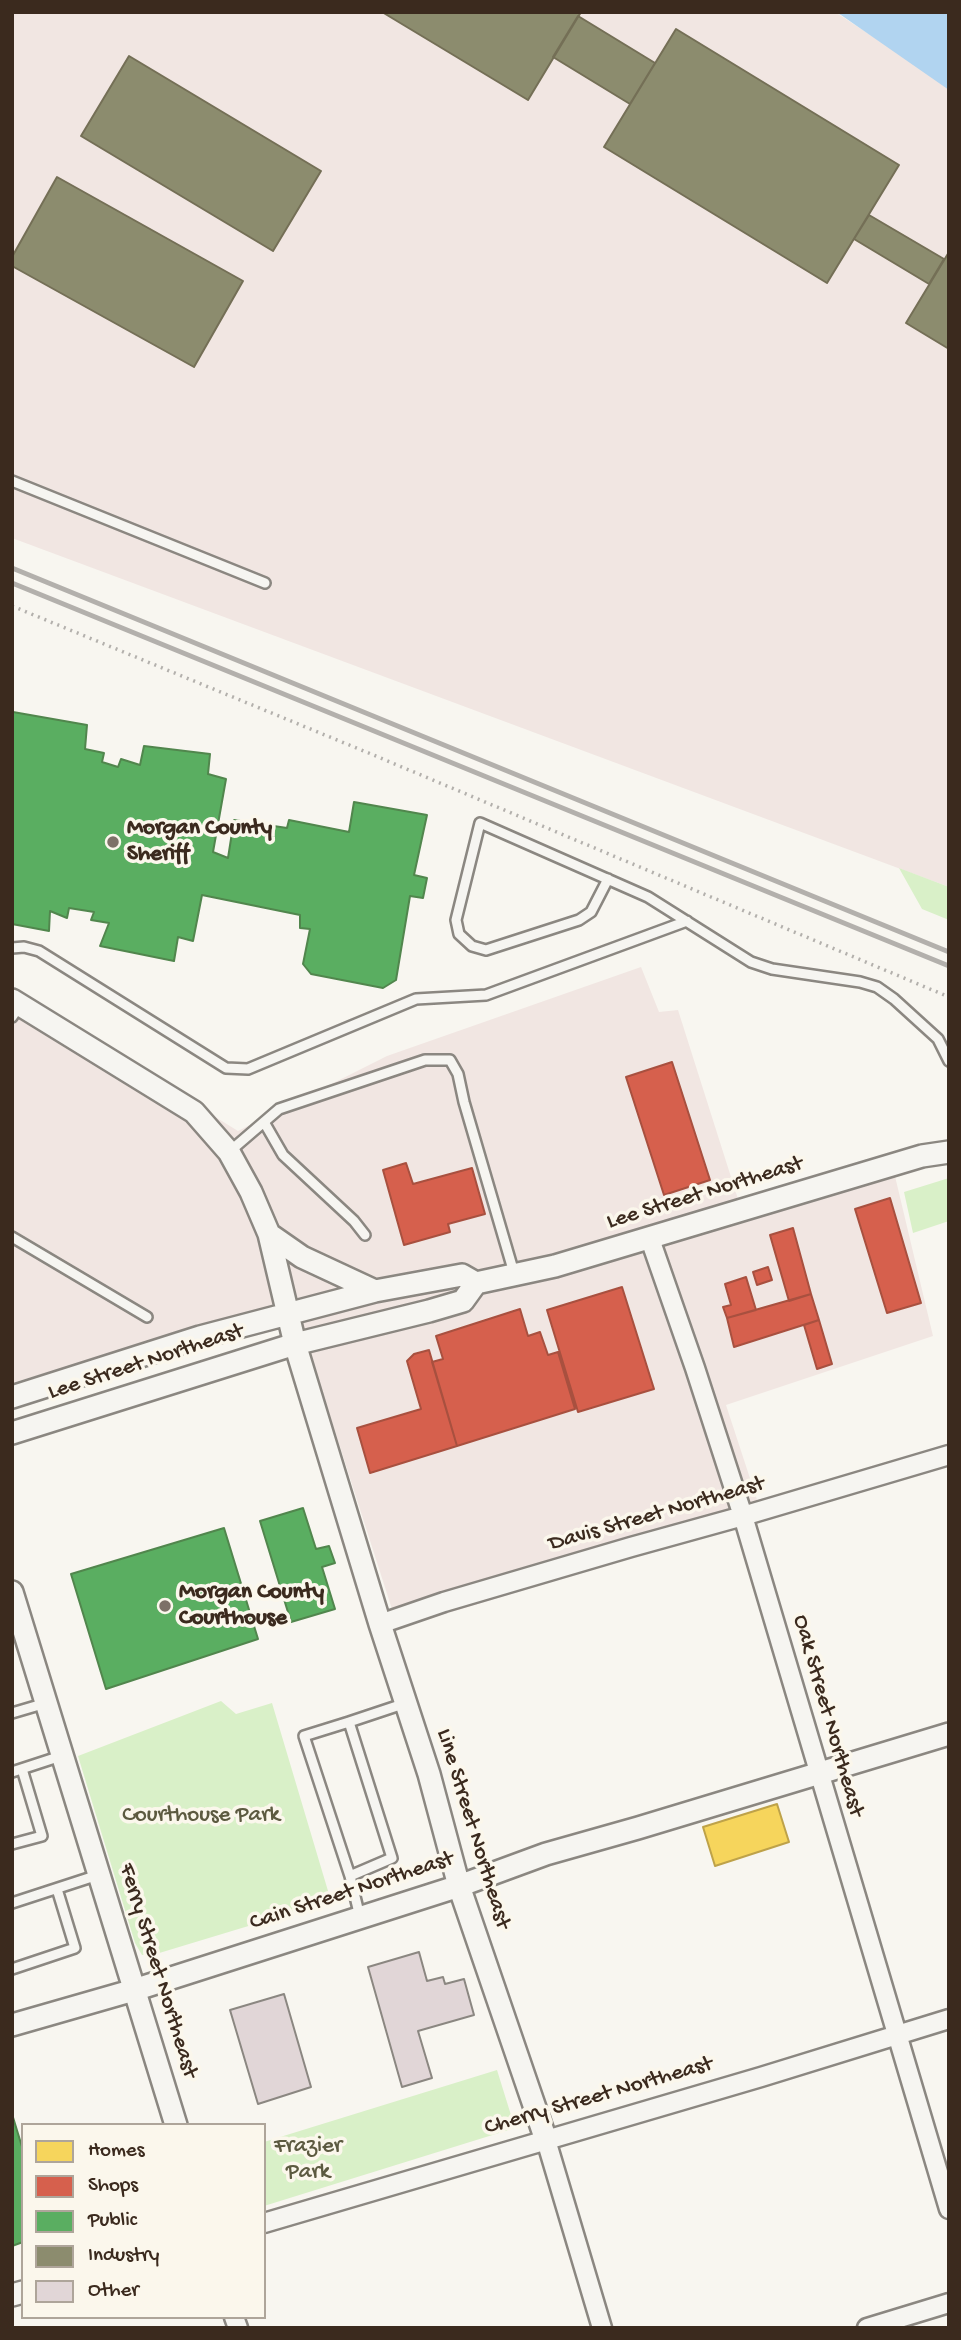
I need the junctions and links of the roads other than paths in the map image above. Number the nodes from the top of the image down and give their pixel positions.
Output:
1 (12, 481) edge
2 (265, 583) dead end
3 (608, 879) junction
4 (687, 921) junction
5 (12, 948) edge
6 (15, 1008) edge
7 (949, 1061) edge
8 (264, 1122) junction
9 (229, 1152) junction
10 (949, 1152) edge
11 (269, 1234) junction
12 (365, 1235) dead end
13 (12, 1237) edge
14 (650, 1239) junction
15 (515, 1275) junction
16 (476, 1283) junction
17 (375, 1291) junction
18 (287, 1314) junction
19 (147, 1317) dead end
20 (295, 1344) junction
21 (12, 1389) edge
22 (36, 1390) junction
23 (12, 1397) edge
24 (12, 1433) edge
25 (949, 1455) edge
26 (743, 1516) junction
27 (12, 1592) edge
28 (380, 1624) junction
29 (46, 1703) junction
30 (406, 1703) junction
31 (12, 1713) edge
32 (349, 1722) junction
33 (949, 1734) edge
34 (63, 1756) junction
35 (17, 1771) edge
36 (820, 1773) junction
37 (12, 1844) edge
38 (100, 1875) junction
39 (350, 1876) junction
40 (459, 1886) junction
41 (57, 1889) junction
42 (12, 1903) edge
43 (360, 1917) junction
44 (12, 1969) edge
45 (134, 1990) junction
46 (949, 2019) edge
47 (12, 2025) edge
48 (897, 2035) junction
49 (176, 2123) edge
50 (546, 2140) junction
51 (949, 2209) edge
52 (266, 2222) edge
53 (949, 2303) edge
54 (602, 2328) edge
55 (867, 2328) edge

1 - 2 lane
3 - 3 lane
3 - 4 lane
4 - 5 lane
4 - 7 lane
6 - 9 street
8 - 9 lane
8 - 12 lane
8 - 15 lane
9 - 11 street
10 - 14 street, Lee Street Northeast
11 - 17 street
11 - 18 street
13 - 19 lane
14 - 15 street, Lee Street Northeast
14 - 26 street, Oak Street Northeast
15 - 16 street, Lee Street Northeast
16 - 17 street, Lee Street Northeast
16 - 20 street, Lee Street Northeast
17 - 18 street, Lee Street Northeast
18 - 20 street
18 - 22 street, Lee Street Northeast
20 - 24 street, Lee Street Northeast
20 - 28 street, Line Street Northeast
21 - 22 street
22 - 23 street, Lee Street Northeast
25 - 26 street, Davis Street Northeast
26 - 28 street, Davis Street Northeast
26 - 36 street, Oak Street Northeast
27 - 29 street, Ferry Street Northeast
28 - 30 street, Line Street Northeast
29 - 31 lane
29 - 34 street, Ferry Street Northeast
30 - 32 lane
30 - 40 street, Line Street Northeast
32 - 39 lane
32 - 39 lane
33 - 36 street, Cain Street Northeast
34 - 35 lane
34 - 38 street, Ferry Street Northeast
35 - 37 lane
36 - 40 street, Cain Street Northeast
36 - 48 street, Oak Street Northeast
38 - 41 lane
38 - 45 street, Ferry Street Northeast
39 - 43 lane
40 - 43 street, Cain Street Northeast
40 - 50 street, Line Street Northeast
41 - 42 lane
41 - 44 lane
43 - 45 street, Cain Street Northeast
45 - 47 street, Cain Street Northeast
45 - 49 street, Ferry Street Northeast
46 - 48 street, Cherry Street Northeast
48 - 50 street, Cherry Street Northeast
48 - 51 street, Oak Street Northeast
50 - 52 street, Cherry Street Northeast
50 - 54 street, Line Street Northeast
53 - 55 street

